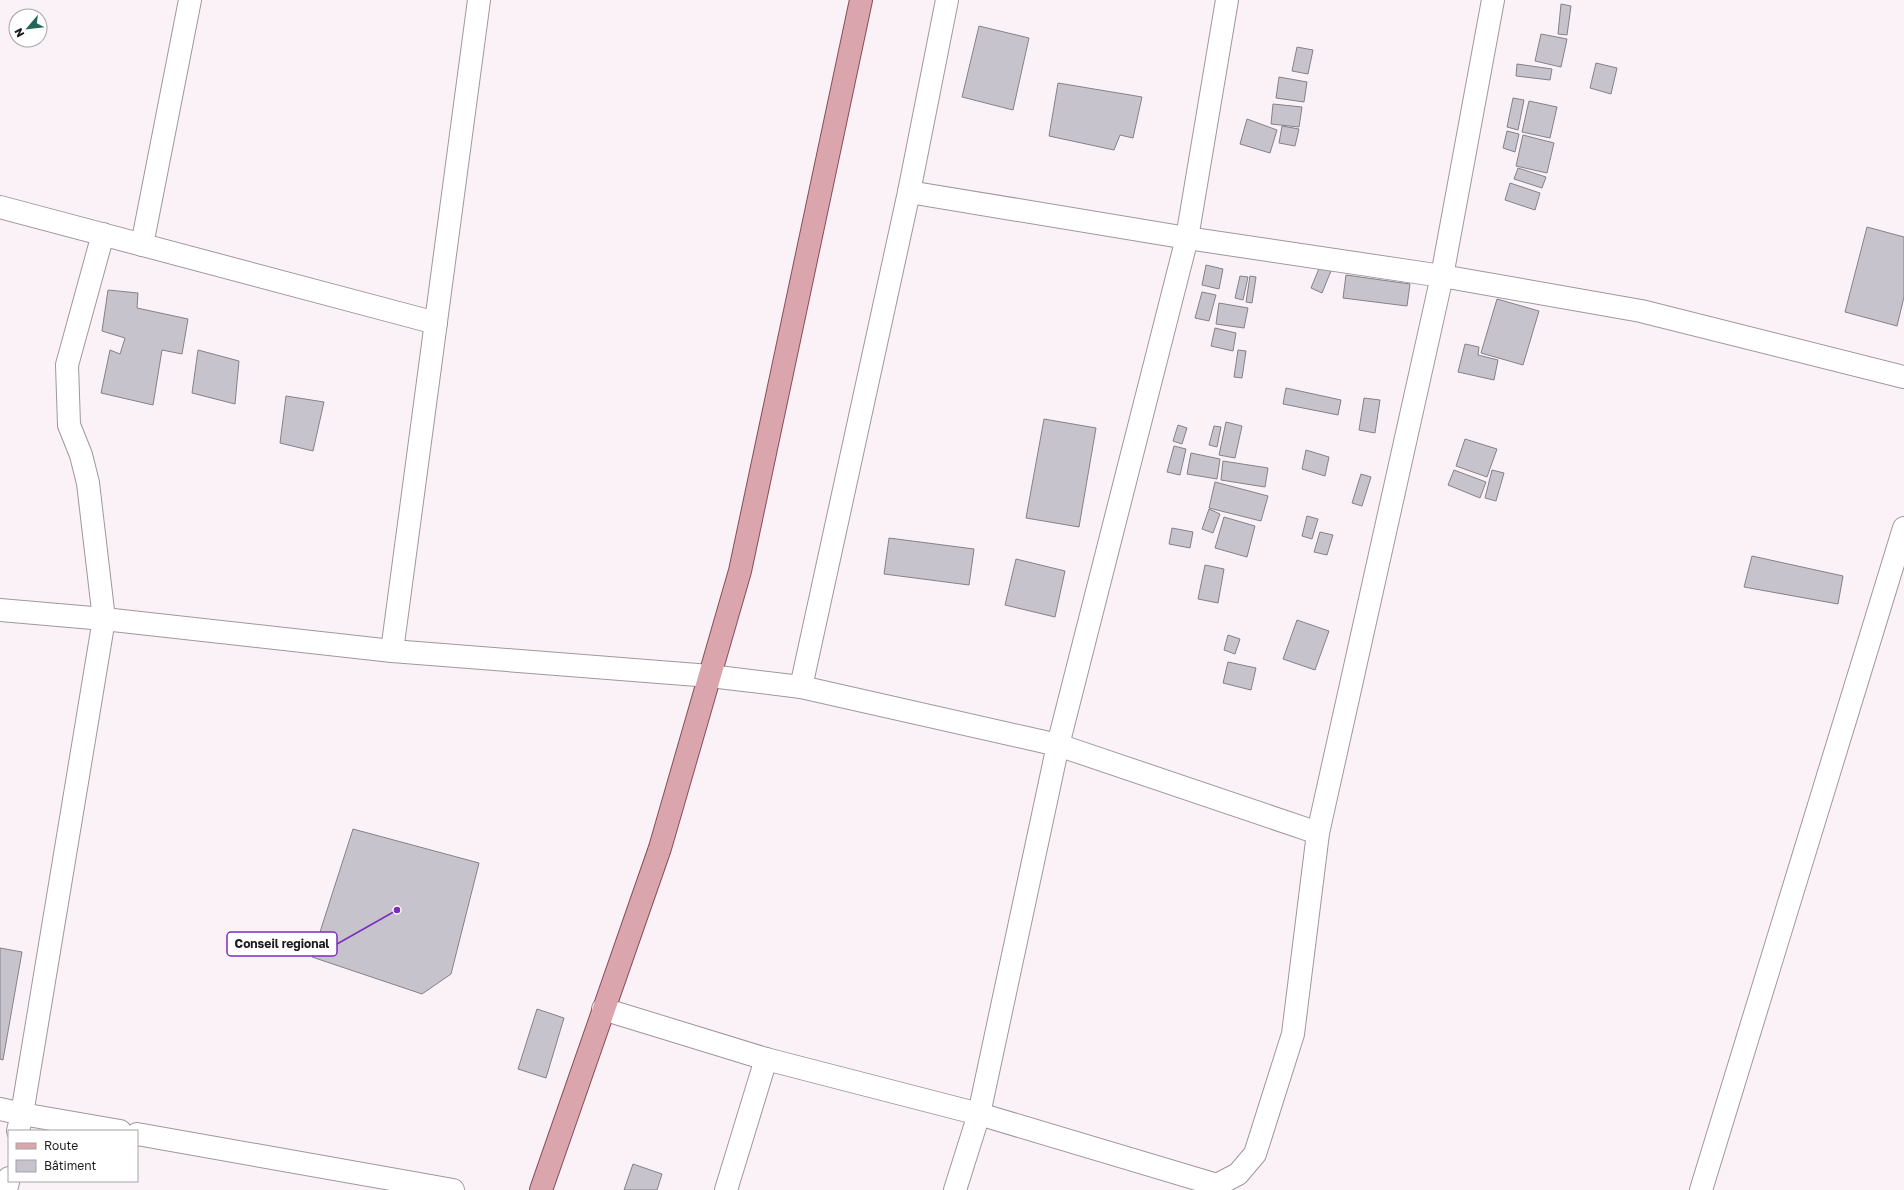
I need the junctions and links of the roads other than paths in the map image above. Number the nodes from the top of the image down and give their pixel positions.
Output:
1 (190, 0) edge
2 (479, 0) edge
3 (861, 0) edge
4 (947, 0) edge
5 (1227, 0) edge
6 (1493, 0) edge
7 (909, 192) junction
8 (0, 207) edge
9 (103, 234) junction
10 (1187, 238) junction
11 (142, 245) junction
12 (1442, 276) junction
13 (436, 323) junction
14 (1904, 377) edge
15 (1904, 528) edge
16 (0, 610) edge
17 (104, 619) junction
18 (392, 652) junction
19 (710, 676) junction
20 (801, 687) junction
21 (1058, 745) junction
22 (1318, 833) junction
23 (603, 1009) junction
24 (766, 1059) junction
25 (0, 1109) edge
26 (979, 1114) junction
27 (20, 1122) edge
28 (109, 1130) edge
29 (138, 1134) edge
30 (453, 1190) edge
31 (541, 1190) edge
32 (726, 1190) edge
33 (955, 1190) edge
34 (1701, 1190) edge

1 - 11 street
2 - 13 street
3 - 19 main road
4 - 7 street
5 - 10 street
6 - 12 street
7 - 10 street
7 - 20 street
8 - 9 street
9 - 11 street
9 - 17 street
10 - 12 street
10 - 21 street
11 - 13 street
12 - 14 street
12 - 22 street
13 - 18 street
15 - 34 street
16 - 17 street
17 - 18 street
17 - 27 street
18 - 19 street
19 - 20 street
19 - 23 main road
20 - 21 street
21 - 22 street
21 - 26 street
22 - 26 street
23 - 24 street
23 - 31 main road
24 - 26 street
24 - 32 street
25 - 27 street
26 - 33 street
27 - 28 street
29 - 30 street

